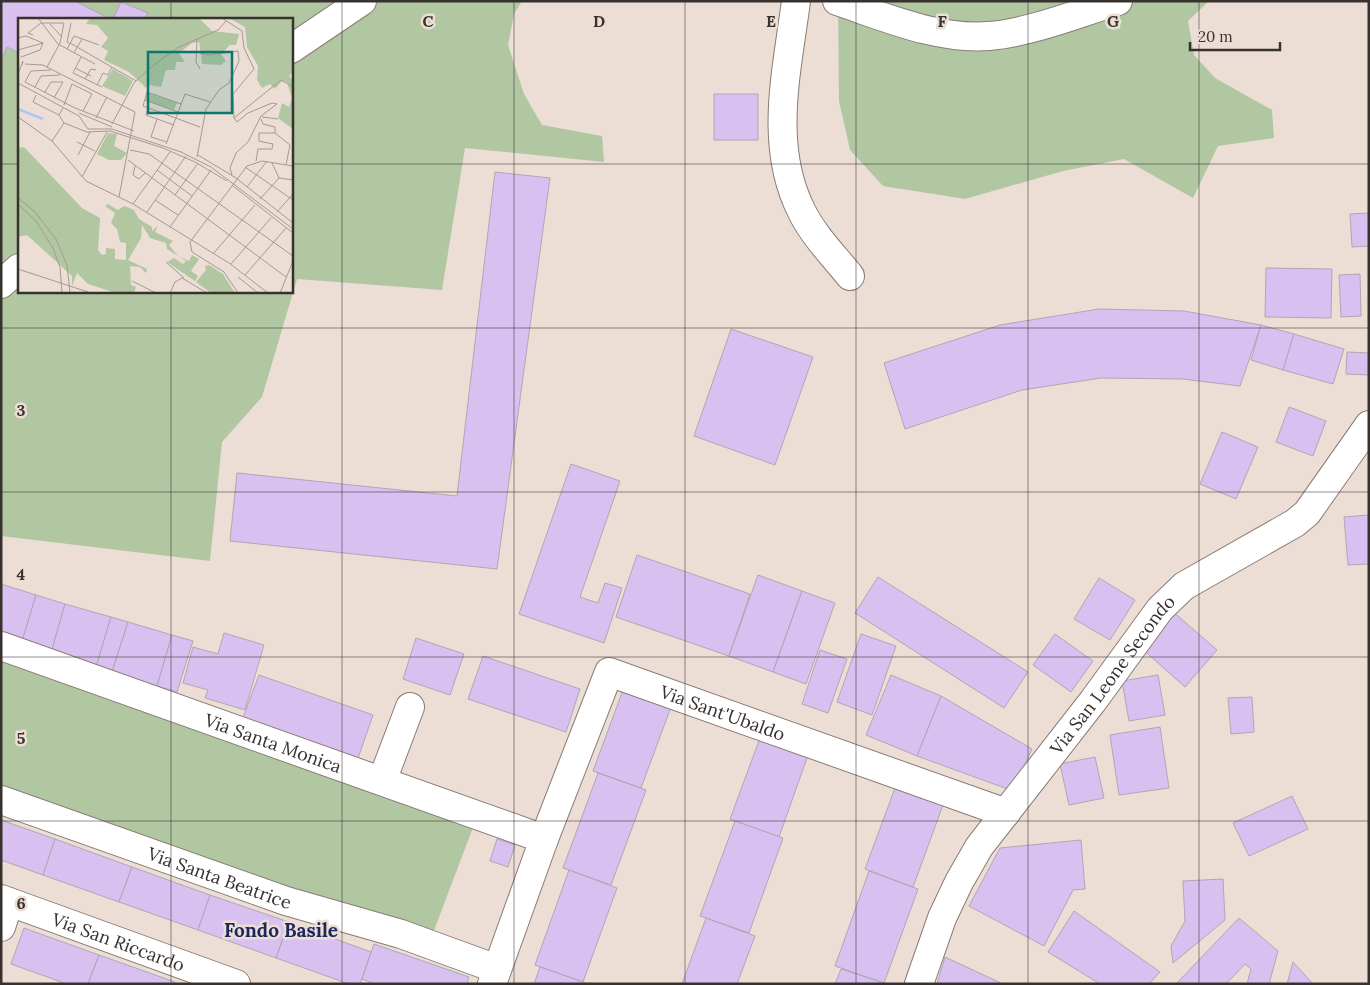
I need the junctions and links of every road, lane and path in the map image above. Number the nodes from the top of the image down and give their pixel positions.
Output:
1 (362, 1) edge
2 (796, 1) edge
3 (837, 1) edge
4 (1118, 1) edge
5 (292, 48) edge
6 (18, 269) edge
7 (850, 276) dead end
8 (1, 284) edge
9 (1369, 425) edge
10 (1, 646) edge
11 (410, 707) dead end
12 (382, 781) junction
13 (1, 800) edge
14 (1006, 813) junction
15 (544, 839) junction
16 (4, 910) edge
17 (494, 976) edge
18 (236, 984) edge
19 (919, 984) edge

1 - 5 street
2 - 7 street
3 - 4 street
6 - 8 street
9 - 14 street, Via San Leone Secondo
10 - 12 street, Via Santa Monica
11 - 12 street
12 - 15 street, Via Santa Monica
13 - 17 street, Via Santa Beatrice
14 - 15 street, Via Sant'Ubaldo
14 - 19 street, Via San Leone Secondo
15 - 17 street
16 - 18 street, Via San Riccardo

